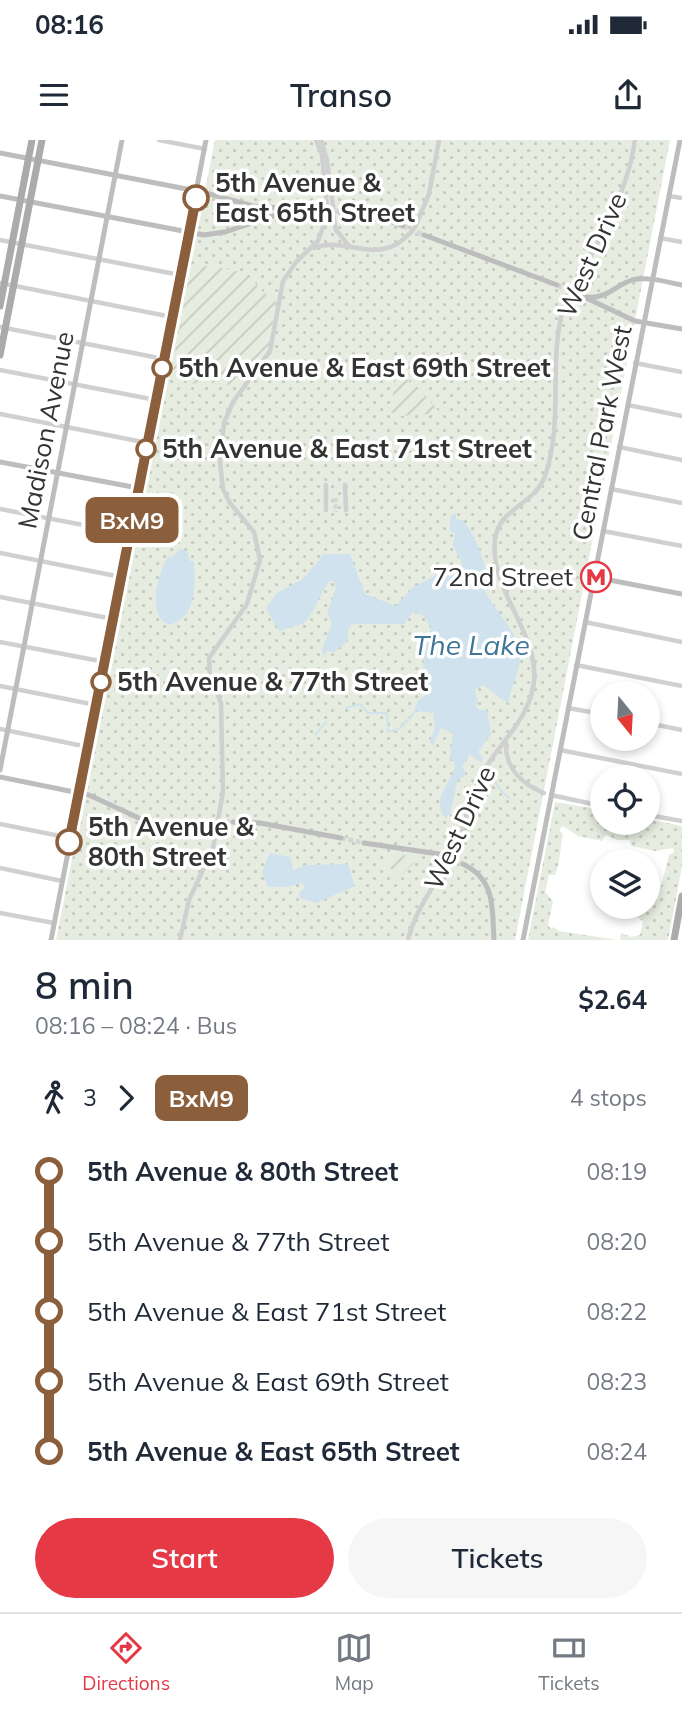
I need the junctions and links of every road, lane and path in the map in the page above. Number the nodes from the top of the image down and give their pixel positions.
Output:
1 (32, 140) edge
2 (42, 140) edge
3 (122, 140) edge
4 (159, 140) edge
5 (206, 140) edge
6 (318, 140) edge
7 (439, 140) edge
8 (635, 140) edge
9 (680, 140) edge
10 (205, 149) junction
11 (0, 153) edge
12 (679, 155) edge
13 (29, 159) junction
14 (38, 160) junction
15 (115, 176) junction
16 (197, 191) junction
17 (0, 196) edge
18 (668, 196) junction
19 (682, 198) edge
20 (21, 200) junction
21 (30, 202) junction
22 (302, 210) junction
23 (319, 211) tunnel mouth
24 (341, 211) tunnel mouth
25 (330, 216) junction
26 (107, 217) junction
27 (375, 217) dead end
28 (384, 219) dead end
29 (403, 226) tunnel mouth
30 (189, 233) junction
31 (424, 235) tunnel mouth
32 (660, 237) junction
33 (0, 240) edge
34 (12, 242) junction
35 (682, 242) edge
36 (22, 244) junction
37 (349, 247) junction
38 (310, 249) junction
39 (99, 259) junction
40 (180, 275) junction
41 (652, 279) junction
42 (2, 284) edge
43 (557, 285) tunnel mouth
44 (682, 285) edge
45 (13, 286) junction
46 (91, 301) junction
47 (0, 306) edge
48 (172, 317) junction
49 (643, 322) junction
50 (3, 327) edge
51 (682, 329) edge
52 (83, 343) junction
53 (0, 355) edge
54 (164, 359) junction
55 (635, 363) junction
56 (0, 370) edge
57 (682, 372) edge
58 (74, 385) junction
59 (156, 400) junction
60 (627, 405) junction
61 (0, 414) edge
62 (682, 416) edge
63 (66, 427) junction
64 (148, 443) junction
65 (619, 447) junction
66 (682, 460) edge
67 (0, 461) edge
68 (57, 472) junction
69 (326, 485) dead end
70 (345, 485) dead end
71 (138, 488) junction
72 (611, 489) junction
73 (682, 503) edge
74 (0, 509) edge
75 (327, 510) dead end
76 (346, 510) dead end
77 (48, 518) junction
78 (603, 531) junction
79 (130, 534) junction
80 (682, 546) edge
81 (0, 553) edge
82 (40, 561) junction
83 (121, 577) junction
84 (594, 577) junction
85 (682, 594) edge
86 (0, 597) edge
87 (32, 603) junction
88 (113, 619) junction
89 (585, 622) junction
90 (0, 642) edge
91 (682, 642) edge
92 (24, 646) junction
93 (105, 662) junction
94 (576, 665) junction
95 (0, 686) edge
96 (682, 686) edge
97 (16, 689) junction
98 (96, 705) junction
99 (568, 708) junction
100 (590, 712) edge
101 (660, 725) edge
102 (0, 729) edge
103 (682, 730) edge
104 (7, 731) junction
105 (506, 740) junction
106 (88, 747) junction
107 (560, 750) junction
108 (0, 770) edge
109 (682, 774) edge
110 (0, 778) edge
111 (79, 792) junction
112 (545, 794) junction
113 (590, 803) edge
114 (660, 817) edge
115 (141, 819) tunnel mouth
116 (682, 821) edge
117 (210, 822) tunnel mouth
118 (233, 822) tunnel mouth
119 (0, 824) edge
120 (155, 825) tunnel mouth
121 (70, 838) junction
122 (341, 838) tunnel mouth
123 (364, 843) tunnel mouth
124 (439, 854) tunnel mouth
125 (463, 864) tunnel mouth
126 (0, 869) edge
127 (62, 881) junction
128 (682, 896) edge
129 (681, 910) edge
130 (0, 913) edge
131 (54, 923) junction
132 (51, 940) edge
133 (180, 940) edge
134 (408, 940) edge
135 (494, 940) edge
136 (523, 940) edge
137 (674, 940) edge

1 - 13 main road
2 - 14 main road
3 - 15 main road, Madison Avenue
4 - 10 street
5 - 10 main road
6 - 25 street, bridge
7 - 37 street
8 - 105 street, West Drive
9 - 12 main road, Central Park West
10 - 16 main road
11 - 13 main road
12 - 18 main road, Central Park West
13 - 14 main road
13 - 20 main road
14 - 15 main road
14 - 21 main road
15 - 16 main road
15 - 26 main road, Madison Avenue
16 - 22 main road
16 - 30 main road
17 - 20 main road
18 - 19 street
18 - 32 main road, Central Park West
20 - 21 main road
20 - 34 main road
21 - 26 main road
21 - 36 main road
22 - 23 main road
22 - 30 main road
24 - 27 main road
25 - 37 street
25 - 38 street
26 - 30 main road
26 - 39 main road, Madison Avenue
28 - 29 main road
30 - 40 main road
31 - 43 main road
32 - 35 street
32 - 41 main road, Central Park West
33 - 34 street
34 - 36 street
34 - 42 main road
36 - 39 street
36 - 45 main road
37 - 38 street
38 - 133 street
39 - 40 street
39 - 46 main road, Madison Avenue
40 - 48 main road
41 - 44 main road
41 - 49 main road, Central Park West
41 - 49 main road
42 - 45 street
42 - 47 main road
45 - 46 street
45 - 50 main road
46 - 48 street
46 - 52 main road, Madison Avenue
48 - 54 main road
49 - 51 main road
49 - 55 main road, Central Park West
50 - 52 street
50 - 53 main road
52 - 54 street
52 - 58 main road, Madison Avenue
54 - 59 main road
55 - 57 street
55 - 60 main road, Central Park West
56 - 58 street
58 - 59 street
58 - 63 main road, Madison Avenue
59 - 64 main road
60 - 62 street
60 - 65 main road, Central Park West
61 - 63 street
63 - 64 street
63 - 68 main road, Madison Avenue
64 - 71 main road
65 - 66 street
65 - 72 main road, Central Park West
67 - 68 main road
68 - 71 main road
68 - 77 main road, Madison Avenue
69 - 75 street
70 - 76 street
71 - 79 main road
72 - 73 street
72 - 78 main road, Central Park West
74 - 77 street
77 - 79 street
77 - 82 main road, Madison Avenue
78 - 80 street
78 - 84 main road, Central Park West
79 - 83 main road
81 - 82 street
82 - 83 street
82 - 87 main road, Madison Avenue
83 - 88 main road
84 - 85 main road
84 - 89 main road, Central Park West
86 - 87 street
87 - 88 street
87 - 92 main road, Madison Avenue
88 - 93 main road
89 - 91 street
89 - 94 main road, Central Park West
90 - 92 street
92 - 93 street
92 - 97 main road, Madison Avenue
93 - 98 main road
94 - 96 street
94 - 99 main road, Central Park West
95 - 97 street
97 - 98 street
97 - 104 main road, Madison Avenue
98 - 106 main road
99 - 100 street
99 - 107 main road, Central Park West
101 - 103 street
102 - 104 street
104 - 106 street
104 - 108 main road, Madison Avenue
105 - 112 street
105 - 134 street, West Drive
106 - 111 main road
107 - 109 street
107 - 112 main road, Central Park West
110 - 111 main road
111 - 115 main road
111 - 121 main road
112 - 113 street
112 - 136 main road, Central Park West
114 - 116 street
117 - 120 main road
118 - 122 main road
119 - 121 street
121 - 127 main road
123 - 124 main road
125 - 135 main road
126 - 127 street
127 - 131 main road
128 - 129 main road
129 - 137 main road
130 - 131 street
131 - 132 main road

